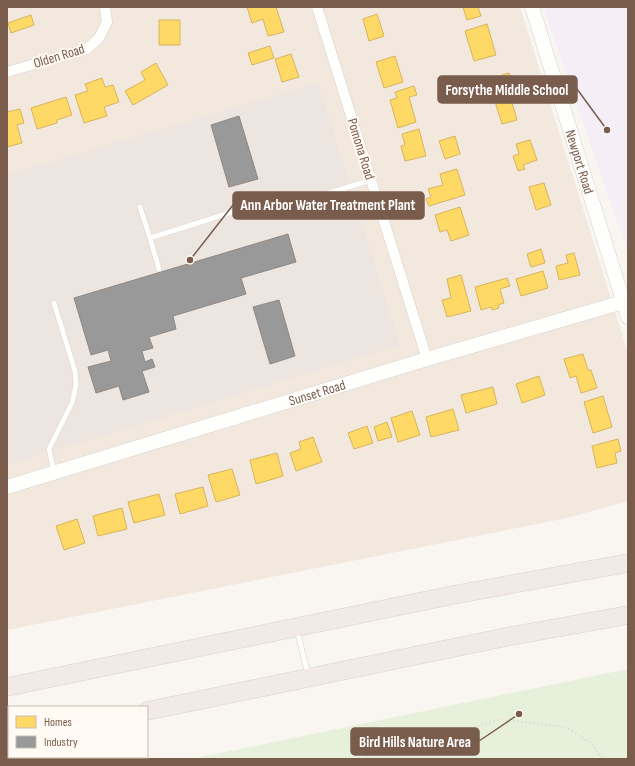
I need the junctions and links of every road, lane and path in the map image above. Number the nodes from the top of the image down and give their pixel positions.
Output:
1 (105, 7) edge
2 (317, 7) edge
3 (532, 7) edge
4 (7, 72) edge
5 (371, 180) junction
6 (140, 206) dead end
7 (150, 238) junction
8 (159, 269) dead end
9 (626, 301) edge
10 (54, 302) dead end
11 (628, 317) edge
12 (427, 359) junction
13 (54, 472) junction
14 (7, 487) edge
15 (628, 563) edge
16 (628, 615) edge
17 (297, 627) junction
18 (308, 678) junction
19 (7, 687) edge
20 (148, 711) edge
21 (362, 759) edge
22 (603, 759) edge

1 - 4 street, Olden Road
2 - 5 street, Pomona Road
3 - 9 street, Newport Road
5 - 7 lane
5 - 12 street, Pomona Road
6 - 7 lane
7 - 8 lane
9 - 11 street, Newport Road
9 - 12 street, Sunset Road
10 - 13 lane
12 - 13 street, Sunset Road
13 - 14 street, Sunset Road
15 - 17 highway
16 - 18 highway
17 - 18 lane
17 - 19 highway
18 - 20 highway
21 - 22 path

